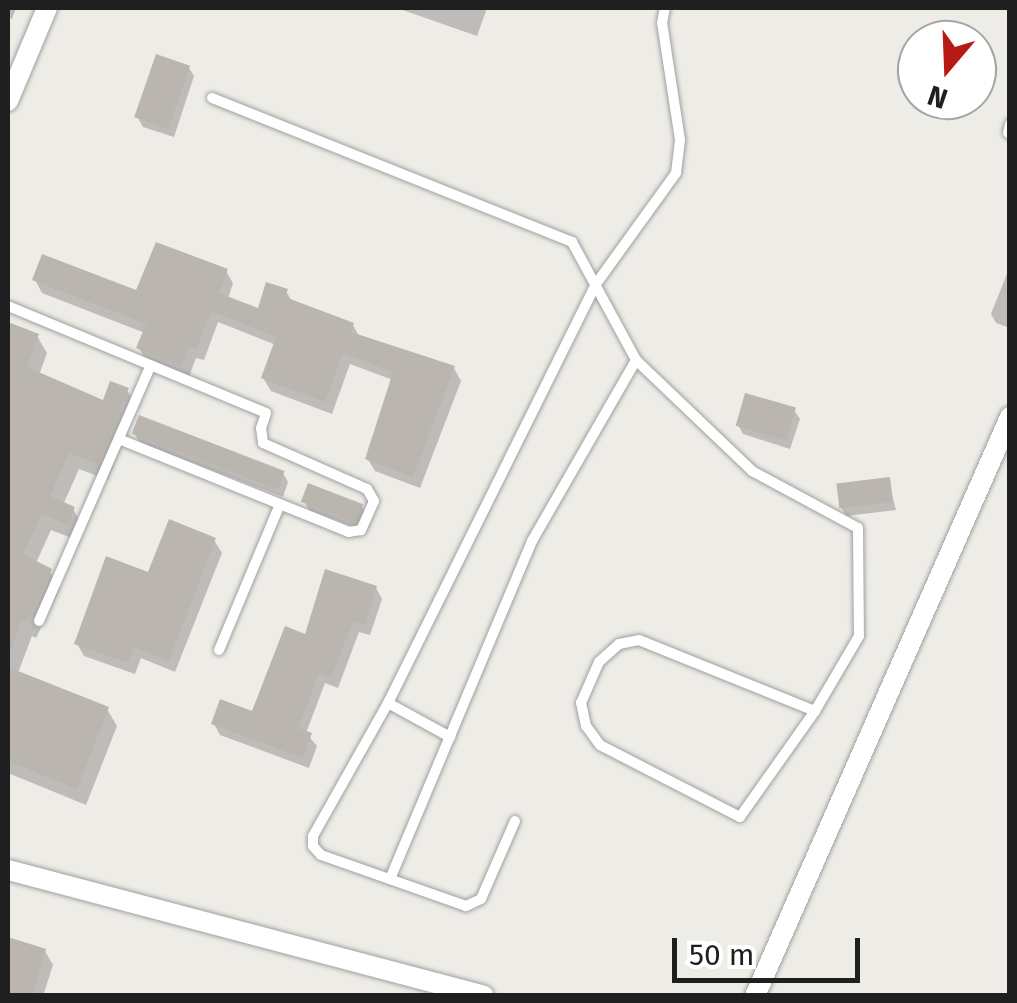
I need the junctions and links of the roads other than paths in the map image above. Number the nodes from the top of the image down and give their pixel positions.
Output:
1 (46, 8) edge
2 (665, 8) edge
3 (212, 98) dead end
4 (8, 102) edge
5 (596, 284) junction
6 (8, 306) edge
7 (636, 360) junction
8 (151, 366) junction
9 (1010, 417) edge
10 (119, 438) junction
11 (280, 504) junction
12 (39, 622) dead end
13 (219, 650) dead end
14 (388, 703) junction
15 (815, 711) junction
16 (450, 737) junction
17 (516, 821) dead end
18 (8, 870) edge
19 (390, 879) junction
20 (484, 996) edge
21 (756, 996) edge

1 - 4 street
2 - 5 lane
3 - 5 lane
5 - 7 lane
5 - 14 lane
6 - 8 lane
7 - 15 lane
7 - 16 lane
8 - 10 lane
8 - 11 lane
9 - 21 street
10 - 11 lane
10 - 12 lane
11 - 13 lane
14 - 16 lane
14 - 19 lane
15 - 15 lane
16 - 19 lane
17 - 19 lane
18 - 20 street

